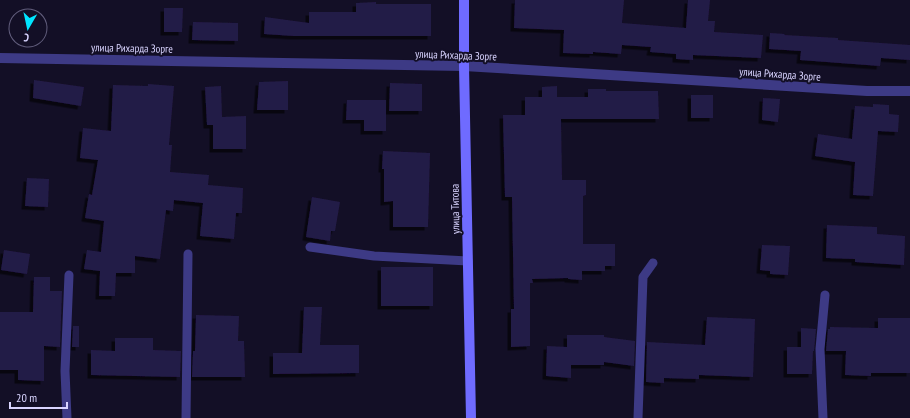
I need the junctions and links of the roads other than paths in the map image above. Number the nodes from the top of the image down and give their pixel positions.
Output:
1 (464, 0) edge
2 (0, 58) edge
3 (464, 66) junction
4 (910, 91) edge
5 (310, 247) dead end
6 (188, 254) dead end
7 (468, 261) junction
8 (653, 263) dead end
9 (69, 275) dead end
10 (825, 295) dead end
11 (68, 418) edge
12 (186, 418) edge
13 (471, 418) edge
14 (638, 418) edge
15 (823, 418) edge

1 - 3 main road, улица Титова
2 - 3 street, улица Рихарда Зорге
3 - 4 street, улица Рихарда Зорге
3 - 7 main road, улица Титова
5 - 7 lane
6 - 12 lane
7 - 13 main road, улица Титова
8 - 14 lane
9 - 11 lane
10 - 15 lane

